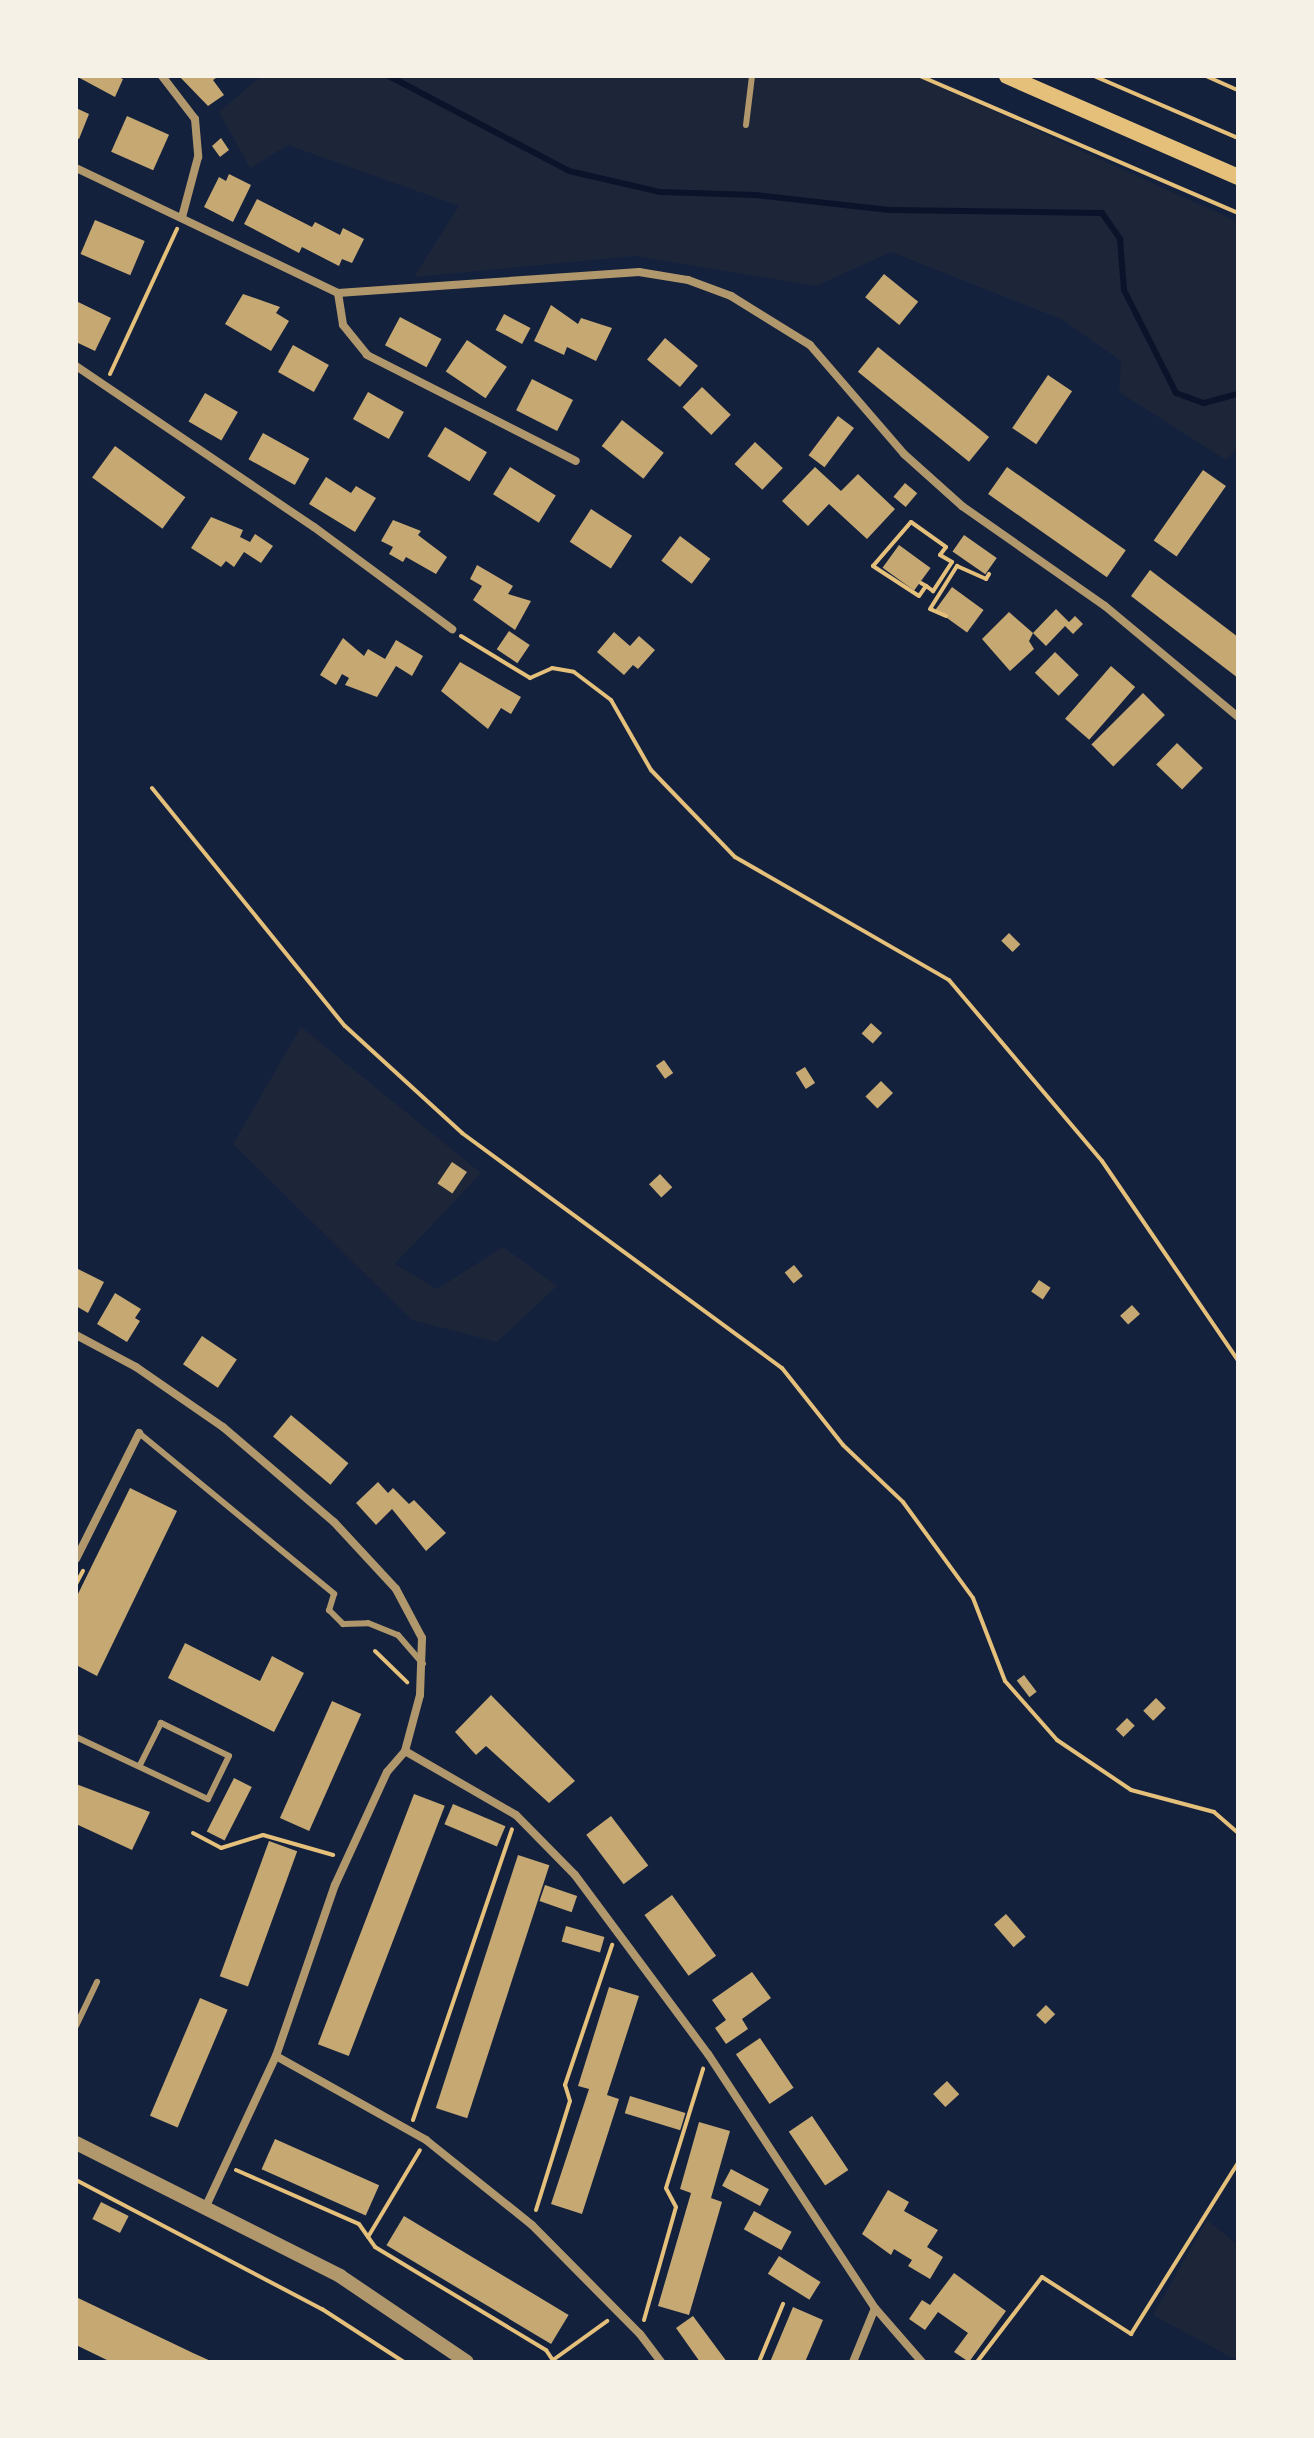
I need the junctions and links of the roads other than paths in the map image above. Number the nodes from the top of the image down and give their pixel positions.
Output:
1 (162, 76) edge
2 (752, 76) edge
3 (1007, 76) edge
4 (746, 125) dead end
5 (76, 168) edge
6 (1238, 177) edge
7 (182, 217) junction
8 (338, 293) junction
9 (76, 366) edge
10 (576, 461) dead end
11 (452, 629) road end
12 (1238, 717) edge
13 (76, 1335) edge
14 (139, 1433) joint
15 (77, 1553) edge
16 (423, 1664) junction
17 (76, 1737) edge
18 (405, 1751) junction
19 (140, 1765) junction
20 (97, 1982) dead end
21 (76, 2026) edge
22 (276, 2056) junction
23 (77, 2145) edge
24 (206, 2206) junction
25 (875, 2308) junction
26 (467, 2362) edge
27 (661, 2362) edge
28 (853, 2362) edge
29 (922, 2362) edge

1 - 7 street
2 - 4 lane
3 - 6 main road
5 - 7 street
7 - 8 street
8 - 10 street
8 - 12 street
9 - 11 street
13 - 16 street
14 - 15 street
14 - 16 lane
16 - 18 street
17 - 19 lane
18 - 22 street
18 - 25 street
19 - 19 lane
20 - 21 lane
22 - 24 street
22 - 27 street
23 - 24 street
24 - 26 street
25 - 28 street
25 - 29 street

